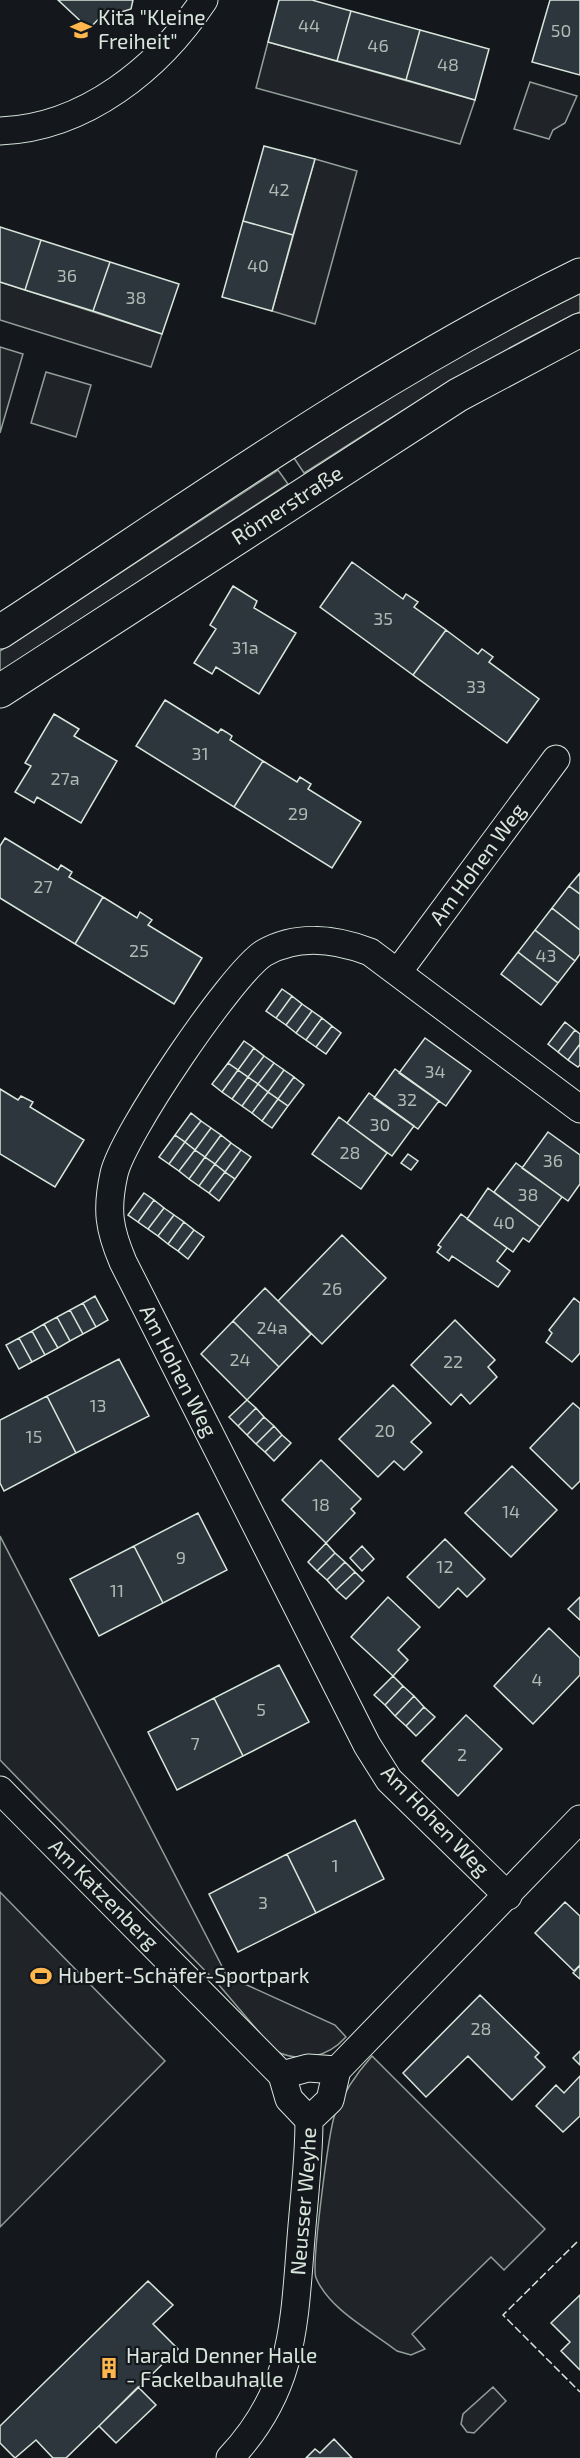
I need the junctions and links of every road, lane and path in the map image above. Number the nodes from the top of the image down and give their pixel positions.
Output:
1 (204, 0) edge
2 (0, 130) edge
3 (580, 275) edge
4 (580, 330) edge
5 (0, 632) edge
6 (0, 691) edge
7 (556, 759) dead end
8 (398, 972) junction
9 (580, 1109) edge
10 (0, 1790) edge
11 (580, 1819) edge
12 (508, 1896) junction
13 (337, 2070) junction
14 (282, 2075) junction
15 (309, 2120) junction
16 (230, 2458) edge

1 - 2 street
3 - 5 main road
4 - 6 main road, Römerstraße
7 - 8 street, Am Hohen Weg
8 - 9 street, Am Hohen Weg
8 - 12 street, Am Hohen Weg
10 - 14 street, Am Katzenberg
11 - 12 street
12 - 13 street
13 - 14 street
13 - 15 street, Neusser Weyhe
14 - 15 street, Am Katzenberg
15 - 16 street, Neusser Weyhe

